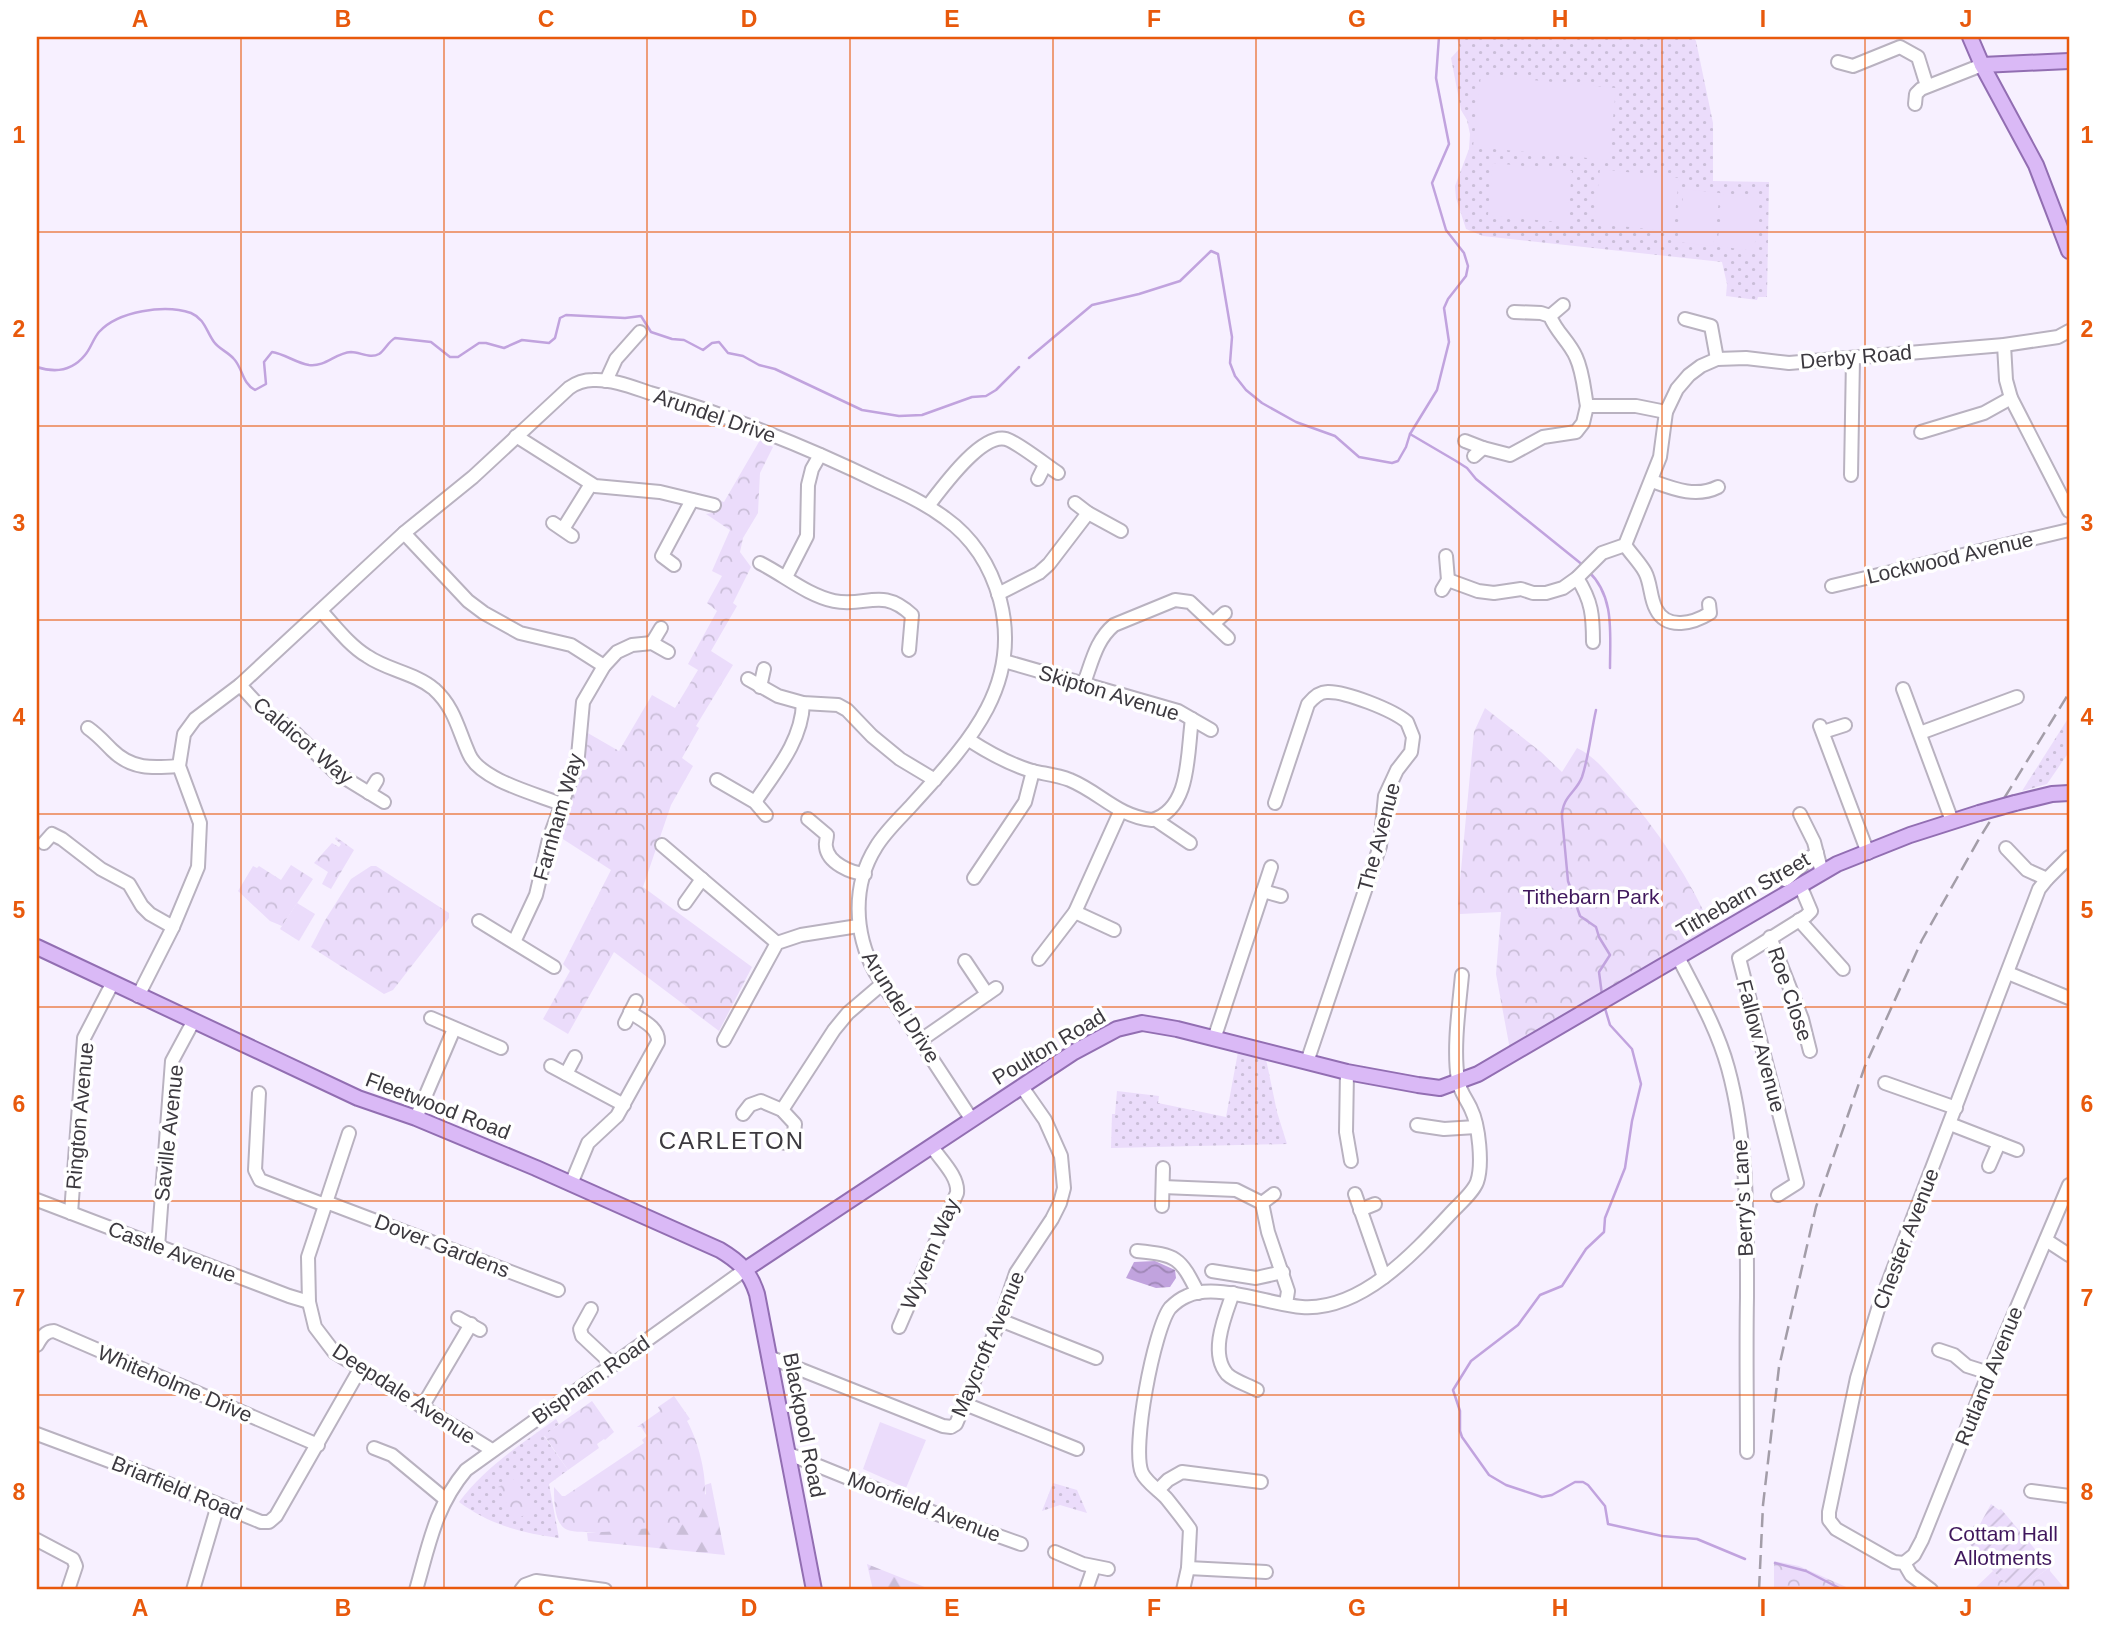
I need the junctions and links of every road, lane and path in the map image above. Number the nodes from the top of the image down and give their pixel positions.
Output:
1 (1970, 37) edge
2 (2069, 61) edge
3 (1838, 62) dead end
4 (1982, 65) junction
5 (1927, 86) junction
6 (1915, 104) dead end
7 (2069, 251) edge
8 (1563, 305) dead end
9 (1514, 312) dead end
10 (1550, 316) junction
11 (1685, 319) dead end
12 (2069, 331) edge
13 (640, 332) dead end
14 (2004, 345) junction
15 (1853, 358) junction
16 (1717, 359) junction
17 (606, 381) junction
18 (2011, 398) junction
19 (1587, 406) junction
20 (1666, 412) junction
21 (1921, 432) dead end
22 (516, 436) junction
23 (1465, 442) dead end
24 (820, 455) junction
25 (1045, 465) junction
26 (1058, 473) dead end
27 (1851, 475) dead end
28 (1038, 479) dead end
29 (1652, 481) junction
30 (591, 484) junction
31 (1718, 487) dead end
32 (1705, 493) junction
33 (692, 500) junction
34 (1075, 503) dead end
35 (714, 505) dead end
36 (928, 506) junction
37 (1711, 506) dead end
38 (2069, 511) edge
39 (1087, 513) junction
40 (563, 529) dead end
41 (2069, 530) edge
42 (1121, 531) dead end
43 (404, 533) junction
44 (1625, 545) junction
45 (1446, 556) dead end
46 (760, 563) dead end
47 (674, 565) dead end
48 (1579, 576) junction
49 (786, 577) junction
50 (1832, 586) dead end
51 (998, 594) junction
52 (321, 611) junction
53 (1713, 612) dead end
54 (1225, 613) dead end
55 (1214, 624) junction
56 (661, 628) dead end
57 (1228, 638) dead end
58 (1593, 642) dead end
59 (652, 643) junction
60 (909, 650) dead end
61 (668, 652) dead end
62 (1004, 661) junction
63 (604, 666) junction
64 (764, 669) dead end
65 (748, 679) dead end
66 (1084, 683) junction
67 (240, 685) junction
68 (760, 687) junction
69 (1903, 689) dead end
70 (2017, 697) dead end
71 (803, 703) junction
72 (1192, 719) junction
73 (1845, 724) dead end
74 (88, 728) dead end
75 (1210, 730) dead end
76 (1920, 733) junction
77 (969, 740) junction
78 (179, 765) junction
79 (1033, 771) junction
80 (730, 772) dead end
81 (377, 779) dead end
82 (935, 780) junction
83 (369, 793) junction
84 (2068, 795) edge
85 (384, 802) dead end
86 (755, 802) junction
87 (1275, 803) dead end
88 (561, 804) junction
89 (1120, 812) junction
90 (1800, 814) dead end
91 (766, 815) dead end
92 (808, 819) dead end
93 (1156, 820) junction
94 (1952, 821) junction
95 (47, 834) dead end
96 (1190, 843) dead end
97 (662, 845) dead end
98 (2006, 848) dead end
99 (1817, 853) junction
100 (1868, 853) junction
101 (2069, 857) edge
102 (1271, 867) dead end
103 (1822, 873) junction
104 (864, 874) junction
105 (974, 878) dead end
106 (702, 879) junction
107 (2047, 879) junction
108 (1785, 880) dead end
109 (1800, 885) junction
110 (1263, 891) junction
111 (1281, 897) dead end
112 (685, 902) dead end
113 (1075, 912) junction
114 (1798, 920) junction
115 (479, 921) dead end
116 (173, 926) junction
117 (858, 926) junction
118 (1114, 930) dead end
119 (1770, 937) junction
120 (514, 942) junction
121 (777, 943) junction
122 (37, 947) edge
123 (1678, 957) junction
124 (1039, 959) dead end
125 (965, 961) dead end
126 (554, 967) dead end
127 (1843, 969) dead end
128 (2008, 973) junction
129 (1462, 975) dead end
130 (112, 984) junction
131 (881, 984) junction
132 (138, 996) junction
133 (2069, 998) edge
134 (630, 1012) dead end
135 (431, 1018) dead end
136 (193, 1022) junction
137 (454, 1028) junction
138 (1214, 1039) junction
139 (724, 1040) dead end
140 (921, 1040) junction
141 (501, 1048) dead end
142 (1810, 1051) dead end
143 (575, 1057) dead end
144 (1307, 1062) junction
145 (551, 1066) dead end
146 (1347, 1072) junction
147 (566, 1074) junction
148 (1458, 1083) junction
149 (1885, 1083) dead end
150 (1022, 1087) junction
151 (259, 1093) dead end
152 (624, 1105) junction
153 (1956, 1108) junction
154 (782, 1110) junction
155 (743, 1114) dead end
156 (416, 1118) junction
157 (972, 1120) junction
158 (1950, 1124) junction
159 (1417, 1125) dead end
160 (1476, 1127) junction
161 (349, 1133) dead end
162 (785, 1143) dead end
163 (1999, 1143) junction
164 (932, 1147) junction
165 (2017, 1150) dead end
166 (1351, 1161) dead end
167 (1989, 1166) dead end
168 (1163, 1168) dead end
169 (571, 1184) junction
170 (2069, 1185) edge
171 (1163, 1187) junction
172 (1274, 1194) dead end
173 (1355, 1194) dead end
174 (1778, 1195) dead end
175 (37, 1200) edge
176 (325, 1203) junction
177 (1262, 1203) junction
178 (1375, 1204) dead end
179 (1162, 1206) dead end
180 (1360, 1210) junction
181 (71, 1213) junction
182 (2046, 1240) junction
183 (158, 1247) junction
184 (1137, 1251) dead end
185 (2069, 1255) edge
186 (746, 1269) junction
187 (1212, 1271) dead end
188 (1283, 1272) junction
189 (1384, 1277) junction
190 (558, 1290) dead end
191 (1198, 1293) junction
192 (1233, 1293) junction
193 (309, 1302) junction
194 (1286, 1304) junction
195 (591, 1309) dead end
196 (458, 1318) dead end
197 (1000, 1320) junction
198 (899, 1327) dead end
199 (37, 1345) edge
200 (1939, 1350) dead end
201 (769, 1357) junction
202 (1096, 1358) dead end
203 (612, 1365) junction
204 (360, 1369) junction
205 (1989, 1373) junction
206 (1257, 1390) dead end
207 (965, 1404) junction
208 (422, 1407) junction
209 (37, 1434) edge
210 (318, 1445) junction
211 (374, 1448) dead end
212 (1077, 1449) dead end
213 (492, 1450) junction
214 (1747, 1452) dead end
215 (789, 1454) junction
216 (1261, 1482) dead end
217 (1158, 1490) junction
218 (2031, 1491) dead end
219 (2069, 1496) edge
220 (445, 1499) junction
221 (218, 1505) junction
222 (37, 1539) edge
223 (1021, 1544) dead end
224 (1055, 1552) dead end
225 (1904, 1563) junction
226 (1094, 1567) junction
227 (1188, 1568) junction
228 (1108, 1569) dead end
229 (1266, 1572) dead end
230 (68, 1590) edge
231 (193, 1590) edge
232 (416, 1590) edge
233 (521, 1590) edge
234 (605, 1590) edge
235 (814, 1590) edge
236 (1086, 1590) edge
237 (1183, 1590) edge
238 (1931, 1590) edge

1 - 4 main road
2 - 4 main road
3 - 5 street
4 - 5 street
4 - 7 main road
5 - 6 street
8 - 10 street
9 - 10 street
10 - 19 street
11 - 16 street
12 - 14 street, Derby Road
13 - 17 street
14 - 15 street, Derby Road
14 - 18 street
15 - 16 street, Derby Road
15 - 27 street
16 - 20 street
17 - 22 street, Arundel Drive
17 - 24 street, Arundel Drive
18 - 21 street
18 - 38 street
19 - 20 street
19 - 23 street
20 - 29 street
22 - 30 street
22 - 43 street, Arundel Drive
24 - 36 street, Arundel Drive
24 - 49 street
25 - 26 street
25 - 28 street
25 - 36 street
29 - 32 street
29 - 44 street
30 - 33 street
30 - 40 street
31 - 32 street
32 - 37 street
33 - 35 street
33 - 47 street
34 - 39 street
36 - 51 street, Arundel Drive
39 - 42 street
39 - 51 street
41 - 50 street, Lockwood Avenue
43 - 52 street, Arundel Drive
43 - 63 street
44 - 48 street
44 - 53 street
45 - 48 street
46 - 49 street
48 - 58 street
49 - 60 street
51 - 62 street, Arundel Drive
52 - 67 street, Arundel Drive
52 - 88 street
54 - 55 street
55 - 57 street
55 - 66 street
56 - 59 street
59 - 61 street
59 - 63 street, Farnham Way
62 - 66 street, Skipton Avenue
62 - 77 street, Arundel Drive
63 - 88 street, Farnham Way
64 - 68 street
65 - 68 street
66 - 72 street, Skipton Avenue
67 - 78 street, Arundel Drive
67 - 83 street, Caldicot Way
68 - 71 street
69 - 76 street
70 - 76 street
71 - 82 street
71 - 86 street
72 - 75 street, Skipton Avenue
72 - 93 street
73 - 100 street
74 - 78 street
76 - 94 street
77 - 79 street
77 - 82 street, Arundel Drive
78 - 116 street
79 - 89 street
79 - 105 street
80 - 86 street
81 - 83 street, Caldicot Way
82 - 104 street, Arundel Drive
83 - 85 street, Caldicot Way
84 - 94 main road, Tithebarn Street, bridge
86 - 91 street
87 - 144 street, The Avenue
88 - 120 street, Farnham Way
89 - 93 street
89 - 113 street
90 - 99 street
92 - 104 street
93 - 96 street
94 - 100 main road, Tithebarn Street
95 - 116 street
97 - 106 street
98 - 107 street
99 - 103 street
99 - 108 street
100 - 103 main road, Tithebarn Street
101 - 107 street, Chester Avenue
102 - 110 street
103 - 109 main road, Tithebarn Street
104 - 117 street, Arundel Drive
106 - 112 street
106 - 121 street
107 - 128 street, Chester Avenue
109 - 114 street
109 - 123 main road, Tithebarn Street
110 - 111 street
110 - 138 street
113 - 118 street
113 - 124 street
114 - 119 street, Fallow Avenue
114 - 127 street
115 - 120 street
116 - 132 street
117 - 121 street
117 - 131 street, Arundel Drive
119 - 142 street, Roe Close
119 - 174 street, Fallow Avenue
120 - 126 street
121 - 139 street
122 - 130 main road, Fleetwood Road
123 - 148 main road, Tithebarn Street
123 - 214 street, Berry's Lane
125 - 140 street
128 - 133 street
128 - 153 street, Chester Avenue
129 - 148 street
130 - 132 main road, Fleetwood Road
130 - 181 street, Rington Avenue
131 - 140 street, Arundel Drive
131 - 154 street
132 - 136 main road, Fleetwood Road
134 - 152 street
135 - 137 street
136 - 156 main road, Fleetwood Road
136 - 183 street, Saville Avenue
137 - 141 street
137 - 156 street
138 - 144 main road, Poulton Road
138 - 150 main road, Poulton Road
140 - 157 street, Arundel Drive
143 - 147 street
144 - 146 main road, Poulton Road
145 - 147 street
146 - 148 main road, Poulton Road
146 - 166 street
147 - 152 street
148 - 160 street
149 - 153 street
150 - 157 main road, Poulton Road
150 - 197 street, Maycroft Avenue
151 - 176 street, Dover Gardens
152 - 169 street
153 - 158 street, Chester Avenue
154 - 155 street
154 - 162 street
156 - 169 main road, Fleetwood Road
157 - 164 main road, Poulton Road
158 - 163 street
158 - 225 street, Chester Avenue
159 - 160 street
160 - 189 street
161 - 176 street, Deepdale Avenue
163 - 165 street
163 - 167 street
164 - 186 main road, Poulton Road
164 - 198 street, Wyvern Way
168 - 171 street
169 - 186 main road, Fleetwood Road
170 - 182 street, Rutland Avenue
171 - 177 street
171 - 179 street
172 - 177 street
173 - 180 street
175 - 181 street, Castle Avenue
176 - 190 street, Dover Gardens
176 - 193 street, Deepdale Avenue
177 - 188 street
178 - 180 street
180 - 189 street
181 - 183 street, Castle Avenue
182 - 185 street
182 - 205 street, Rutland Avenue
183 - 193 street, Castle Avenue
184 - 191 street
186 - 201 main road, Blackpool Road
186 - 203 street, Bispham Road
187 - 188 street
188 - 194 street
189 - 194 street
191 - 192 street
191 - 217 street
192 - 194 street
192 - 206 street
193 - 204 street, Deepdale Avenue
195 - 203 street
196 - 208 street
197 - 202 street
197 - 207 street, Maycroft Avenue
199 - 210 street, Whiteholme Drive
200 - 205 street
201 - 207 street, Maycroft Avenue
201 - 215 main road, Blackpool Road
203 - 213 street, Bispham Road
204 - 208 street, Deepdale Avenue
204 - 210 street, Briarfield Road
205 - 225 street, Rutland Avenue
207 - 212 street
208 - 213 street, Deepdale Avenue
209 - 221 street, Briarfield Road
210 - 221 street, Briarfield Road
211 - 220 street
213 - 220 street, Bispham Road
215 - 223 street, Moorfield Avenue
215 - 235 main road, Blackpool Road
216 - 217 street
217 - 227 street
218 - 219 street
220 - 232 street, Bispham Road
221 - 231 street
222 - 230 street
224 - 226 street
225 - 238 street, Chester Avenue
226 - 228 street
226 - 236 street
227 - 229 street
227 - 237 street
233 - 234 street

